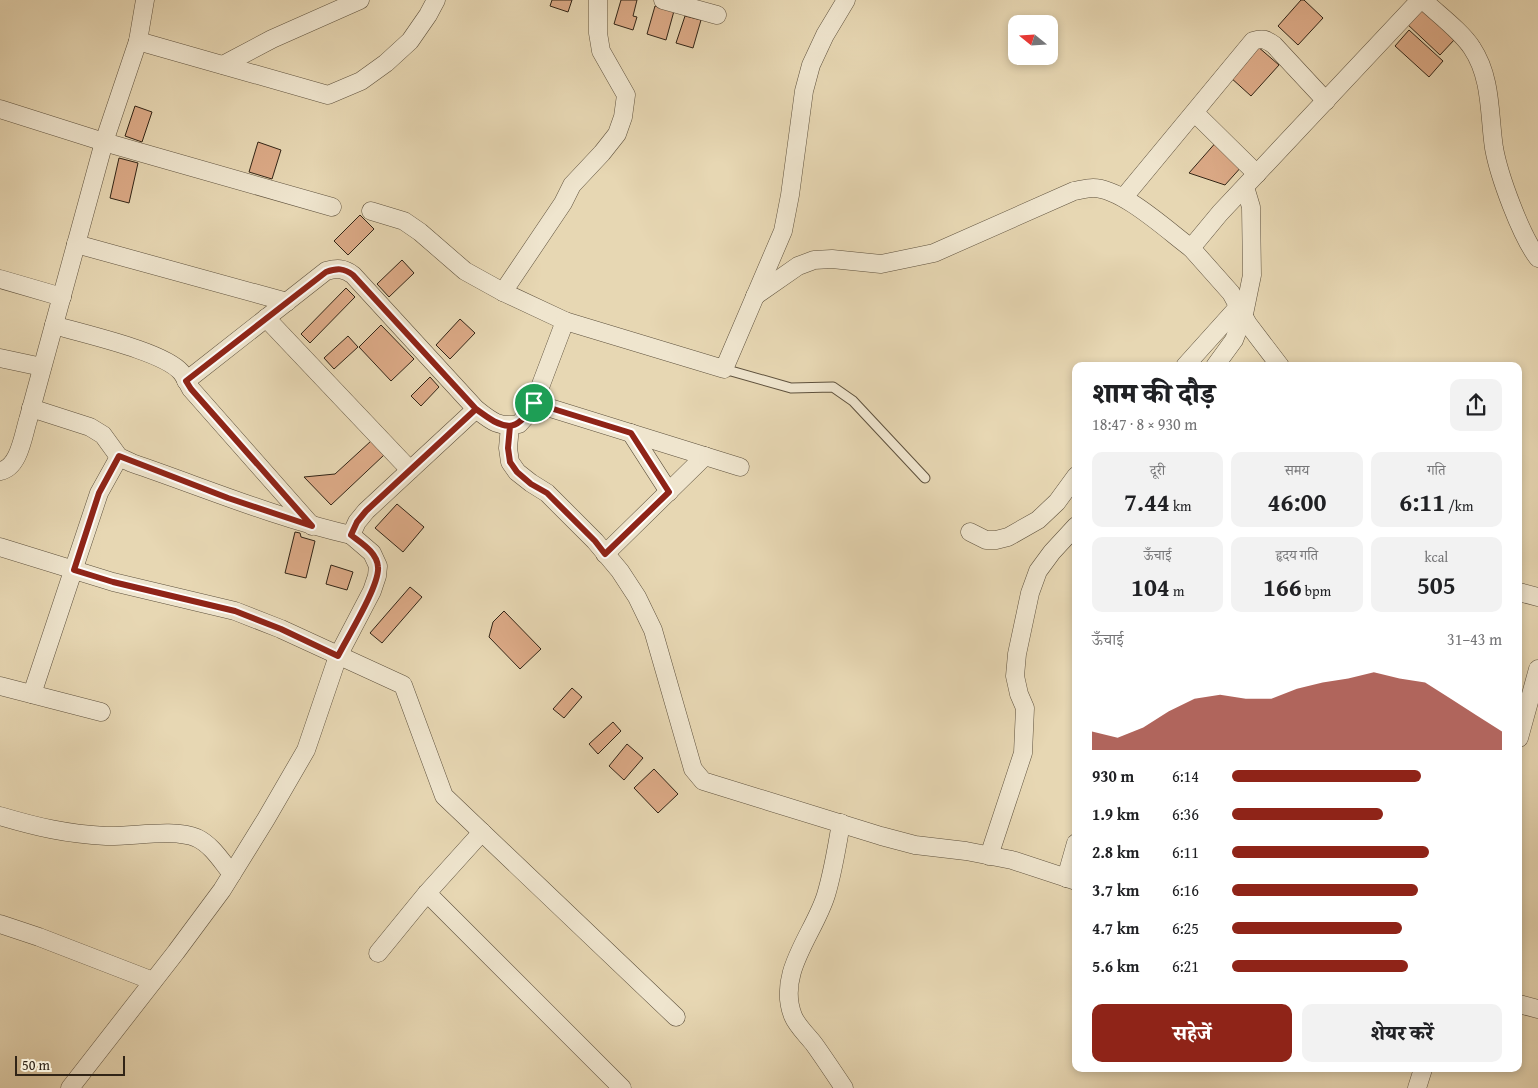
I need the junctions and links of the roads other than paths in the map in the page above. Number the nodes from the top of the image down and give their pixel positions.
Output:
1 (146, 0) edge
2 (360, 0) edge
3 (436, 0) edge
4 (598, 0) edge
5 (663, 0) edge
6 (846, 0) edge
7 (1415, 2) edge
8 (717, 15) dead end
9 (138, 41) junction
10 (223, 65) junction
11 (1326, 100) junction
12 (0, 108) edge
13 (1195, 113) junction
14 (104, 142) junction
15 (1257, 174) junction
16 (1245, 187) junction
17 (1124, 198) junction
18 (332, 207) dead end
19 (371, 211) dead end
20 (76, 244) junction
21 (1192, 248) junction
22 (1538, 258) edge
23 (0, 279) edge
24 (503, 292) junction
25 (755, 296) junction
26 (62, 297) junction
27 (287, 302) junction
28 (1241, 310) junction
29 (266, 318) junction
30 (565, 321) junction
31 (54, 326) junction
32 (0, 358) edge
33 (1190, 362) edge
34 (1218, 362) edge
35 (1277, 362) edge
36 (42, 367) junction
37 (724, 369) junction
38 (186, 381) junction
39 (534, 403) junction
40 (31, 408) junction
41 (476, 409) junction
42 (510, 426) junction
43 (631, 433) junction
44 (119, 456) junction
45 (705, 456) junction
46 (740, 467) dead end
47 (410, 470) junction
48 (0, 471) edge
49 (926, 478) dead end
50 (1072, 481) edge
51 (669, 492) junction
52 (312, 526) junction
53 (1072, 530) edge
54 (970, 532) dead end
55 (351, 535) junction
56 (0, 547) edge
57 (605, 554) junction
58 (74, 570) junction
59 (1522, 593) edge
60 (1538, 597) edge
61 (338, 656) junction
62 (1538, 669) edge
63 (0, 686) edge
64 (32, 694) junction
65 (101, 712) dead end
66 (1522, 715) edge
67 (0, 816) edge
68 (841, 824) junction
69 (482, 832) junction
70 (989, 856) junction
71 (232, 874) junction
72 (1071, 880) edge
73 (427, 894) junction
74 (0, 924) edge
75 (378, 952) dead end
76 (153, 982) junction
77 (1522, 1005) edge
78 (1538, 1009) edge
79 (676, 1018) dead end
80 (1422, 1072) edge
81 (70, 1088) edge
82 (622, 1088) edge
83 (844, 1088) edge
84 (1417, 1088) edge

1 - 9 street
2 - 10 street
3 - 10 street
4 - 24 street
5 - 8 street
6 - 25 street
7 - 11 street
7 - 22 street
9 - 10 street
9 - 14 street
11 - 13 street
11 - 15 street
12 - 14 street
13 - 15 street
13 - 17 street
14 - 18 street
14 - 20 street
15 - 16 street
16 - 21 street
16 - 28 street
17 - 21 street
17 - 25 street
19 - 24 street
20 - 26 street
20 - 27 street
21 - 28 street
23 - 26 street
24 - 30 street
25 - 37 street
26 - 31 street
27 - 29 street
27 - 41 street
28 - 33 street
28 - 34 street
28 - 35 street
29 - 38 street
29 - 47 street
30 - 37 street
30 - 39 street
31 - 36 street
31 - 38 street
32 - 36 street
36 - 40 street
37 - 49 lane
38 - 52 street
39 - 42 street
39 - 43 street
40 - 44 street
40 - 48 street
41 - 42 street
41 - 47 street
42 - 57 street
43 - 45 street
43 - 51 street
44 - 52 street
44 - 58 street
45 - 46 street
45 - 51 street
47 - 55 street
50 - 54 street
51 - 57 street
52 - 55 street
53 - 70 street
55 - 61 street
56 - 58 street
57 - 68 street
58 - 61 street
58 - 64 street
59 - 60 street
61 - 69 street
61 - 71 street
62 - 66 street
63 - 64 street
64 - 65 street
67 - 71 street
68 - 70 street
68 - 83 street
69 - 73 street
69 - 79 street
70 - 72 street
71 - 76 street
73 - 75 street
73 - 82 street
74 - 76 street
76 - 81 street
77 - 78 street
80 - 84 street

